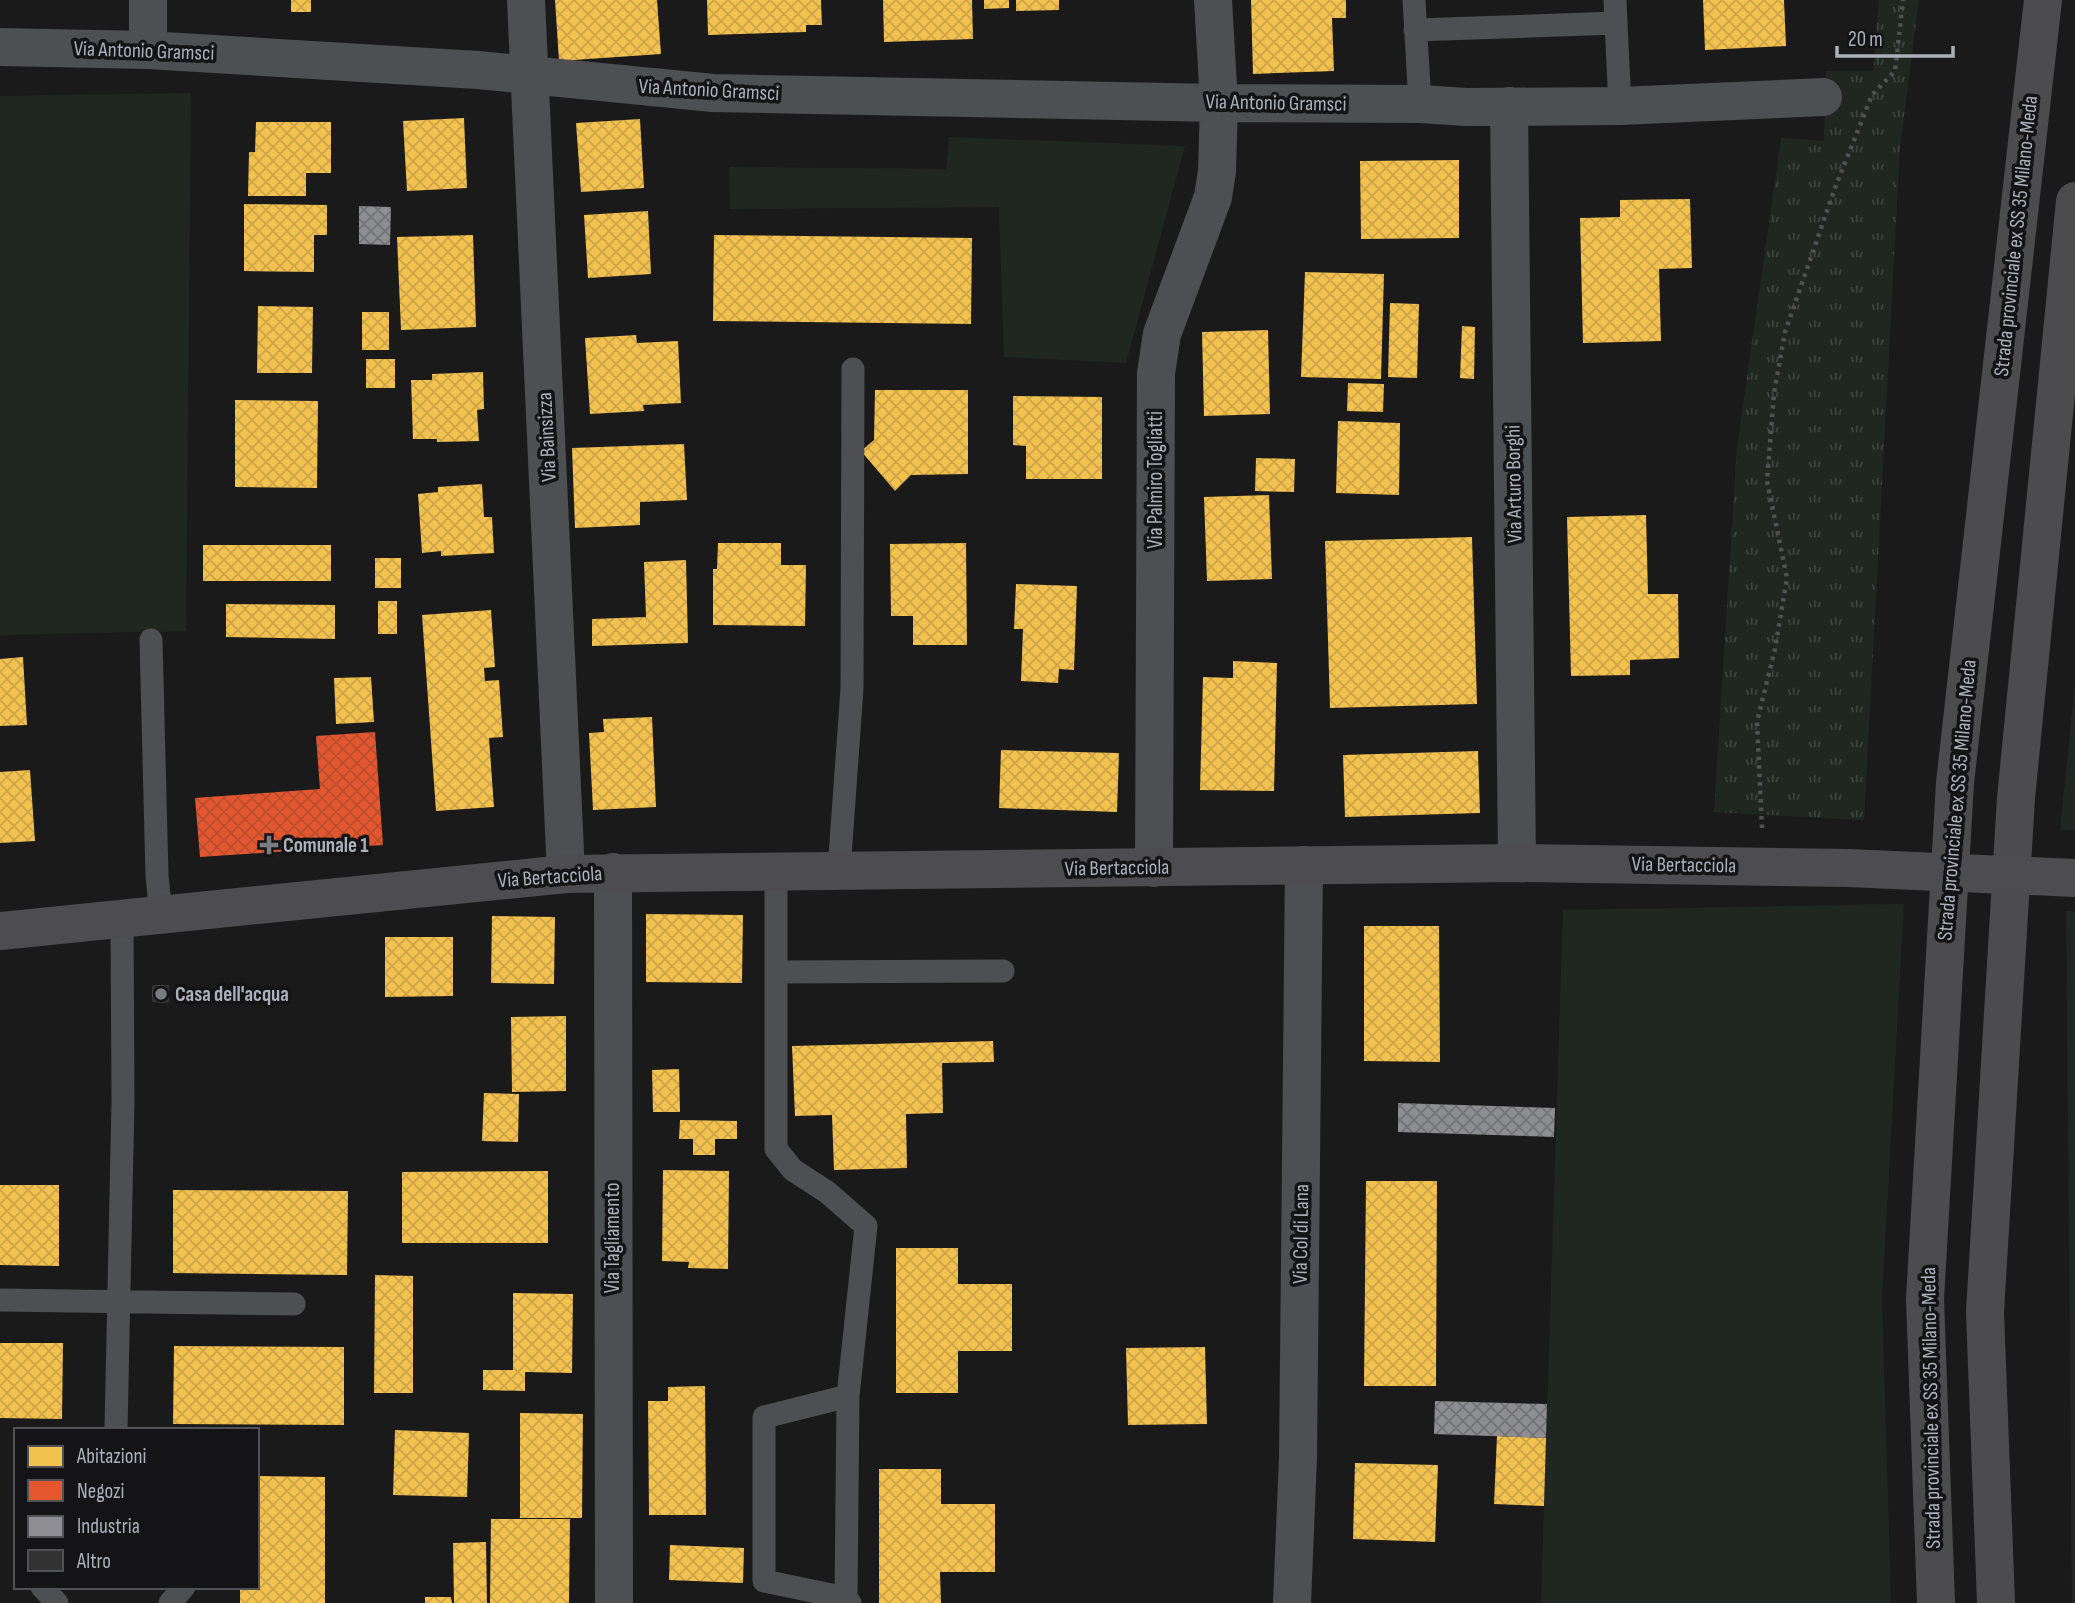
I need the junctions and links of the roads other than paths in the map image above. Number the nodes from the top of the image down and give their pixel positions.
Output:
1 (148, 0) edge
2 (526, 0) edge
3 (1213, 0) edge
4 (1414, 0) edge
5 (1615, 0) edge
6 (2043, 0) edge
7 (1616, 23) junction
8 (1415, 30) junction
9 (0, 47) edge
10 (148, 50) junction
11 (531, 75) junction
12 (1823, 96) dead end
13 (1219, 103) junction
14 (1420, 104) junction
15 (1508, 106) junction
16 (1620, 106) junction
17 (2075, 201) edge
18 (853, 369) dead end
19 (151, 640) dead end
20 (1517, 863) junction
21 (1304, 865) junction
22 (1154, 868) junction
23 (839, 870) junction
24 (776, 871) junction
25 (613, 872) junction
26 (566, 874) junction
27 (2075, 878) edge
28 (161, 915) junction
29 (122, 919) junction
30 (0, 931) edge
31 (1003, 971) dead end
32 (776, 972) junction
33 (0, 1300) edge
34 (119, 1302) junction
35 (294, 1304) dead end
36 (848, 1396) junction
37 (116, 1428) edge
38 (44, 1589) edge
39 (183, 1589) edge
40 (848, 1601) edge
41 (57, 1603) edge
42 (170, 1603) edge
43 (614, 1603) edge
44 (1292, 1603) edge
45 (1936, 1603) edge
46 (1996, 1603) edge

1 - 10 street
2 - 11 street, Via Bainsizza
3 - 13 street, Via Palmiro Togliatti
4 - 8 lane
5 - 7 lane
6 - 45 highway, Strada provinciale ex SS 35 Milano-Meda
7 - 8 lane
7 - 16 lane
8 - 14 lane
9 - 10 street, Via Antonio Gramsci
10 - 11 street, Via Antonio Gramsci
11 - 13 street, Via Antonio Gramsci
11 - 26 street, Via Bainsizza
12 - 16 street, Via Antonio Gramsci
13 - 14 street, Via Antonio Gramsci
13 - 22 street, Via Palmiro Togliatti
14 - 15 street, Via Antonio Gramsci
15 - 16 street, Via Antonio Gramsci
15 - 20 street, Via Arturo Borghi
17 - 46 highway
18 - 23 lane
19 - 28 lane
20 - 21 street, Via Bertacciola
20 - 27 street, Via Bertacciola, bridge
21 - 22 street, Via Bertacciola
21 - 44 street, Via Col di Lana
22 - 23 street, Via Bertacciola
23 - 24 street, Via Bertacciola
24 - 25 street, Via Bertacciola
24 - 32 lane
25 - 26 street, Via Bertacciola
25 - 43 street, Via Tagliamento
26 - 28 street, Via Bertacciola
28 - 29 street, Via Bertacciola
29 - 30 street, Via Bertacciola
29 - 34 lane
31 - 32 lane
32 - 36 lane
33 - 34 lane
34 - 35 lane
34 - 37 lane
36 - 40 lane
36 - 40 lane
38 - 41 lane
39 - 42 lane

